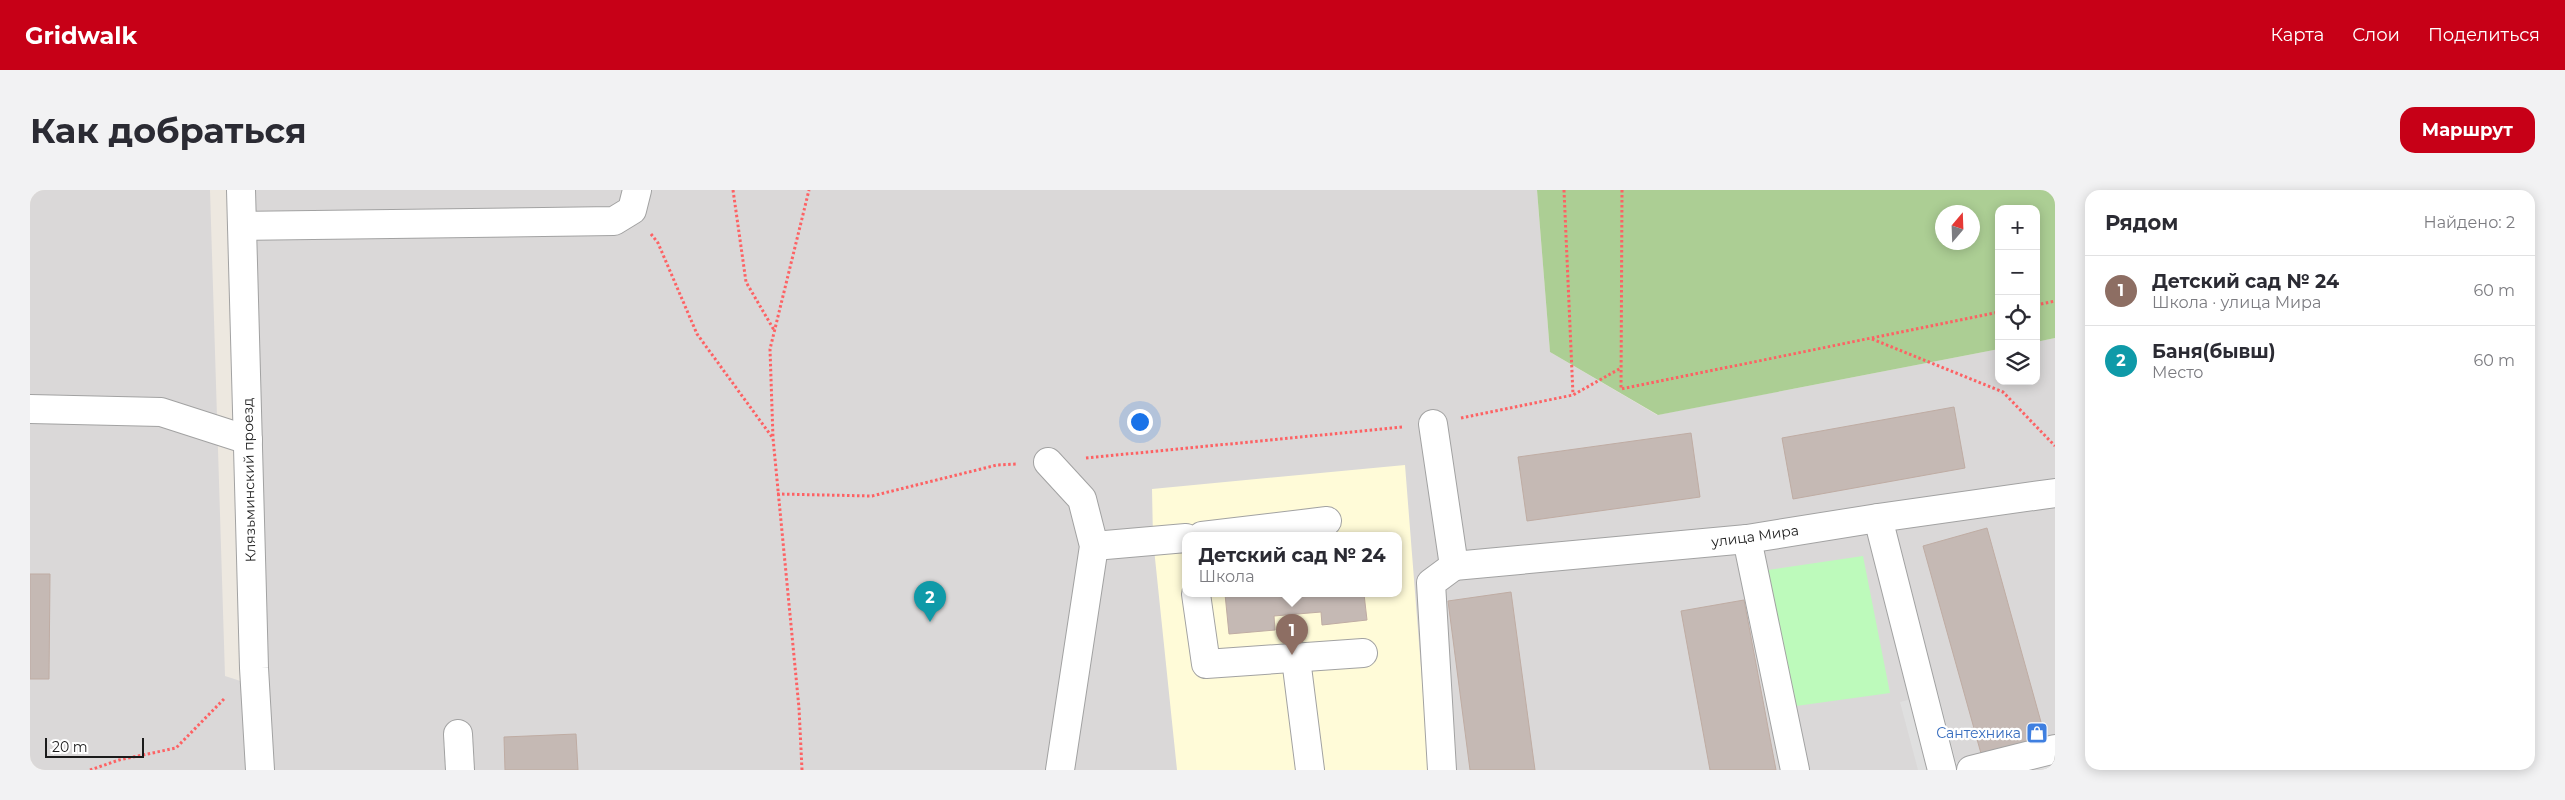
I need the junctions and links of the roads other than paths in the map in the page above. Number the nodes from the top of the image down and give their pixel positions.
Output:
1 (241, 190) edge
2 (635, 200) edge
3 (242, 226) junction
4 (30, 409) edge
5 (1433, 424) road end
6 (248, 440) junction
7 (1048, 462) road end
8 (2055, 493) edge
9 (1878, 518) junction
10 (1327, 521) dead end
11 (1235, 532) edge
12 (1182, 538) edge
13 (1748, 539) junction
14 (1094, 546) junction
15 (1454, 566) junction
16 (1196, 597) edge
17 (1363, 653) dead end
18 (1296, 659) junction
19 (458, 734) dead end
20 (2055, 749) edge
21 (260, 770) edge
22 (460, 770) edge
23 (1060, 770) edge
24 (1310, 770) edge
25 (1442, 770) edge
26 (1795, 770) edge
27 (1942, 770) edge
28 (1971, 770) edge

1 - 3 street, Клязьминский проезд
2 - 3 street
3 - 6 street, Клязьминский проезд
4 - 6 street
5 - 15 street
6 - 21 street, Клязьминский проезд
7 - 14 street
8 - 9 street, улица Мира
9 - 13 street, улица Мира
9 - 27 street
10 - 11 street
12 - 14 street
13 - 15 street, улица Мира
13 - 26 street
14 - 23 street
15 - 25 street
16 - 18 street
17 - 18 street
18 - 24 street
19 - 22 street
20 - 28 street

